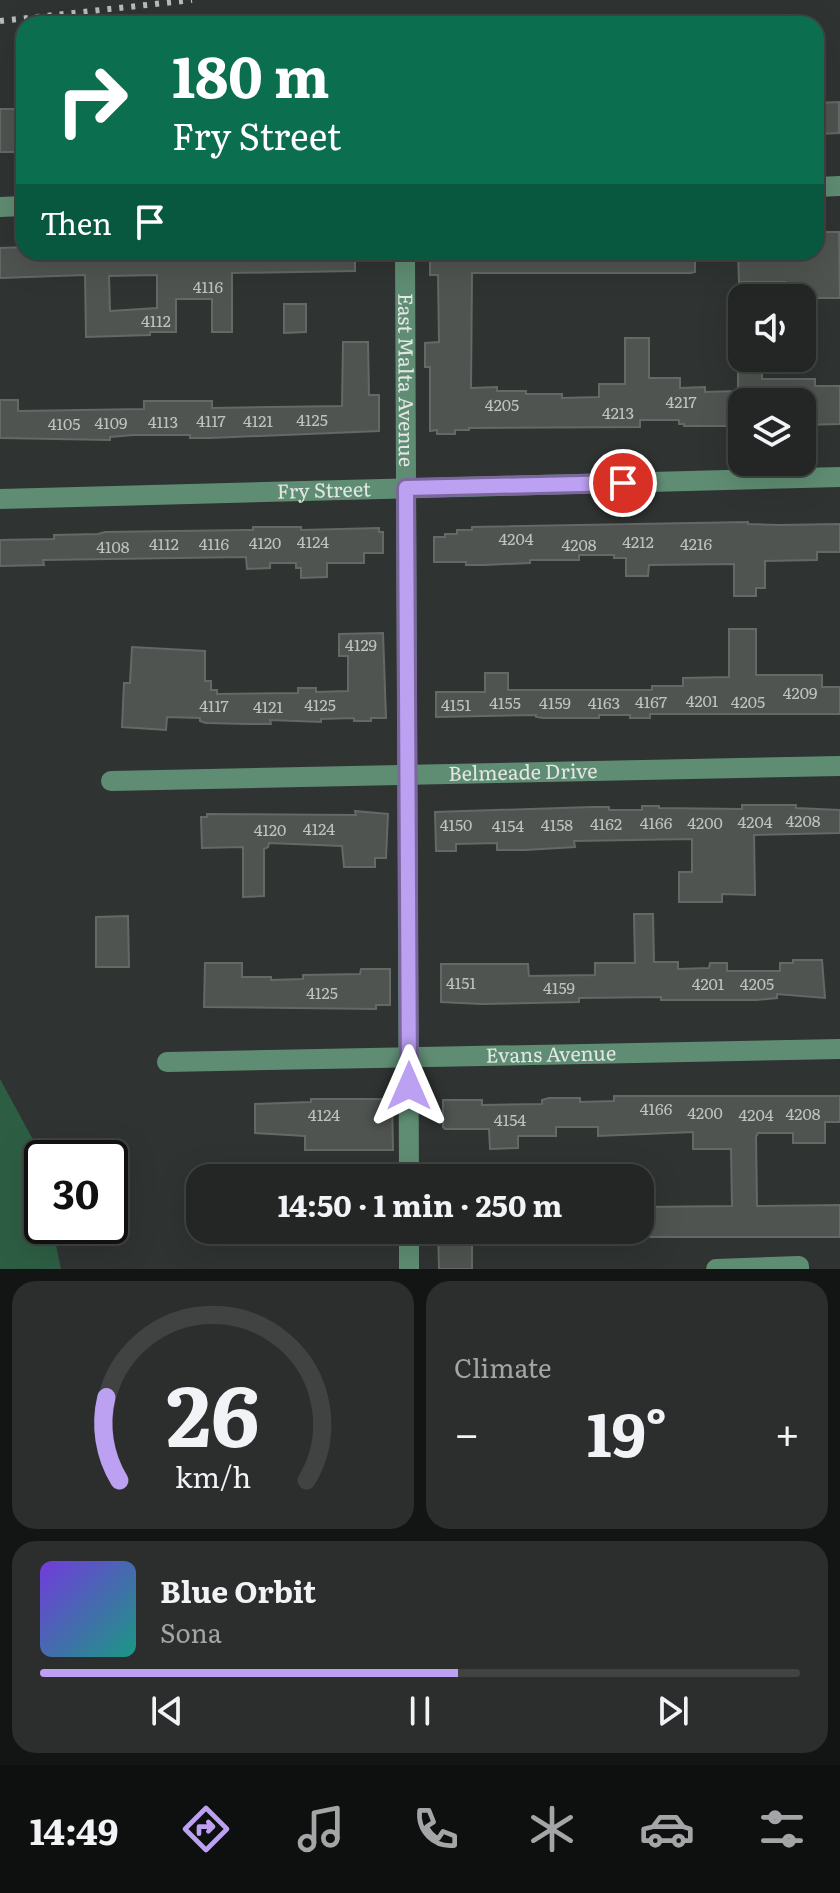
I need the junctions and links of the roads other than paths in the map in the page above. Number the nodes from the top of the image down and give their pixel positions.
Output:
1 (405, 260) edge
2 (840, 477) edge
3 (406, 488) junction
4 (0, 499) edge
5 (840, 766) edge
6 (407, 775) junction
7 (111, 781) dead end
8 (840, 1049) edge
9 (409, 1056) junction
10 (167, 1062) dead end
11 (409, 1164) edge
12 (409, 1244) edge
13 (409, 1269) edge
14 (716, 1269) edge
15 (799, 1269) edge

1 - 3 street, East Malta Avenue
2 - 3 street, Fry Street
3 - 4 street, Fry Street
3 - 6 street, East Malta Avenue
5 - 6 street, Belmeade Drive
6 - 7 street, Belmeade Drive
6 - 9 street, East Malta Avenue
8 - 9 street, Evans Avenue
9 - 10 street, Evans Avenue
9 - 11 street, East Malta Avenue
12 - 13 street
14 - 15 street

